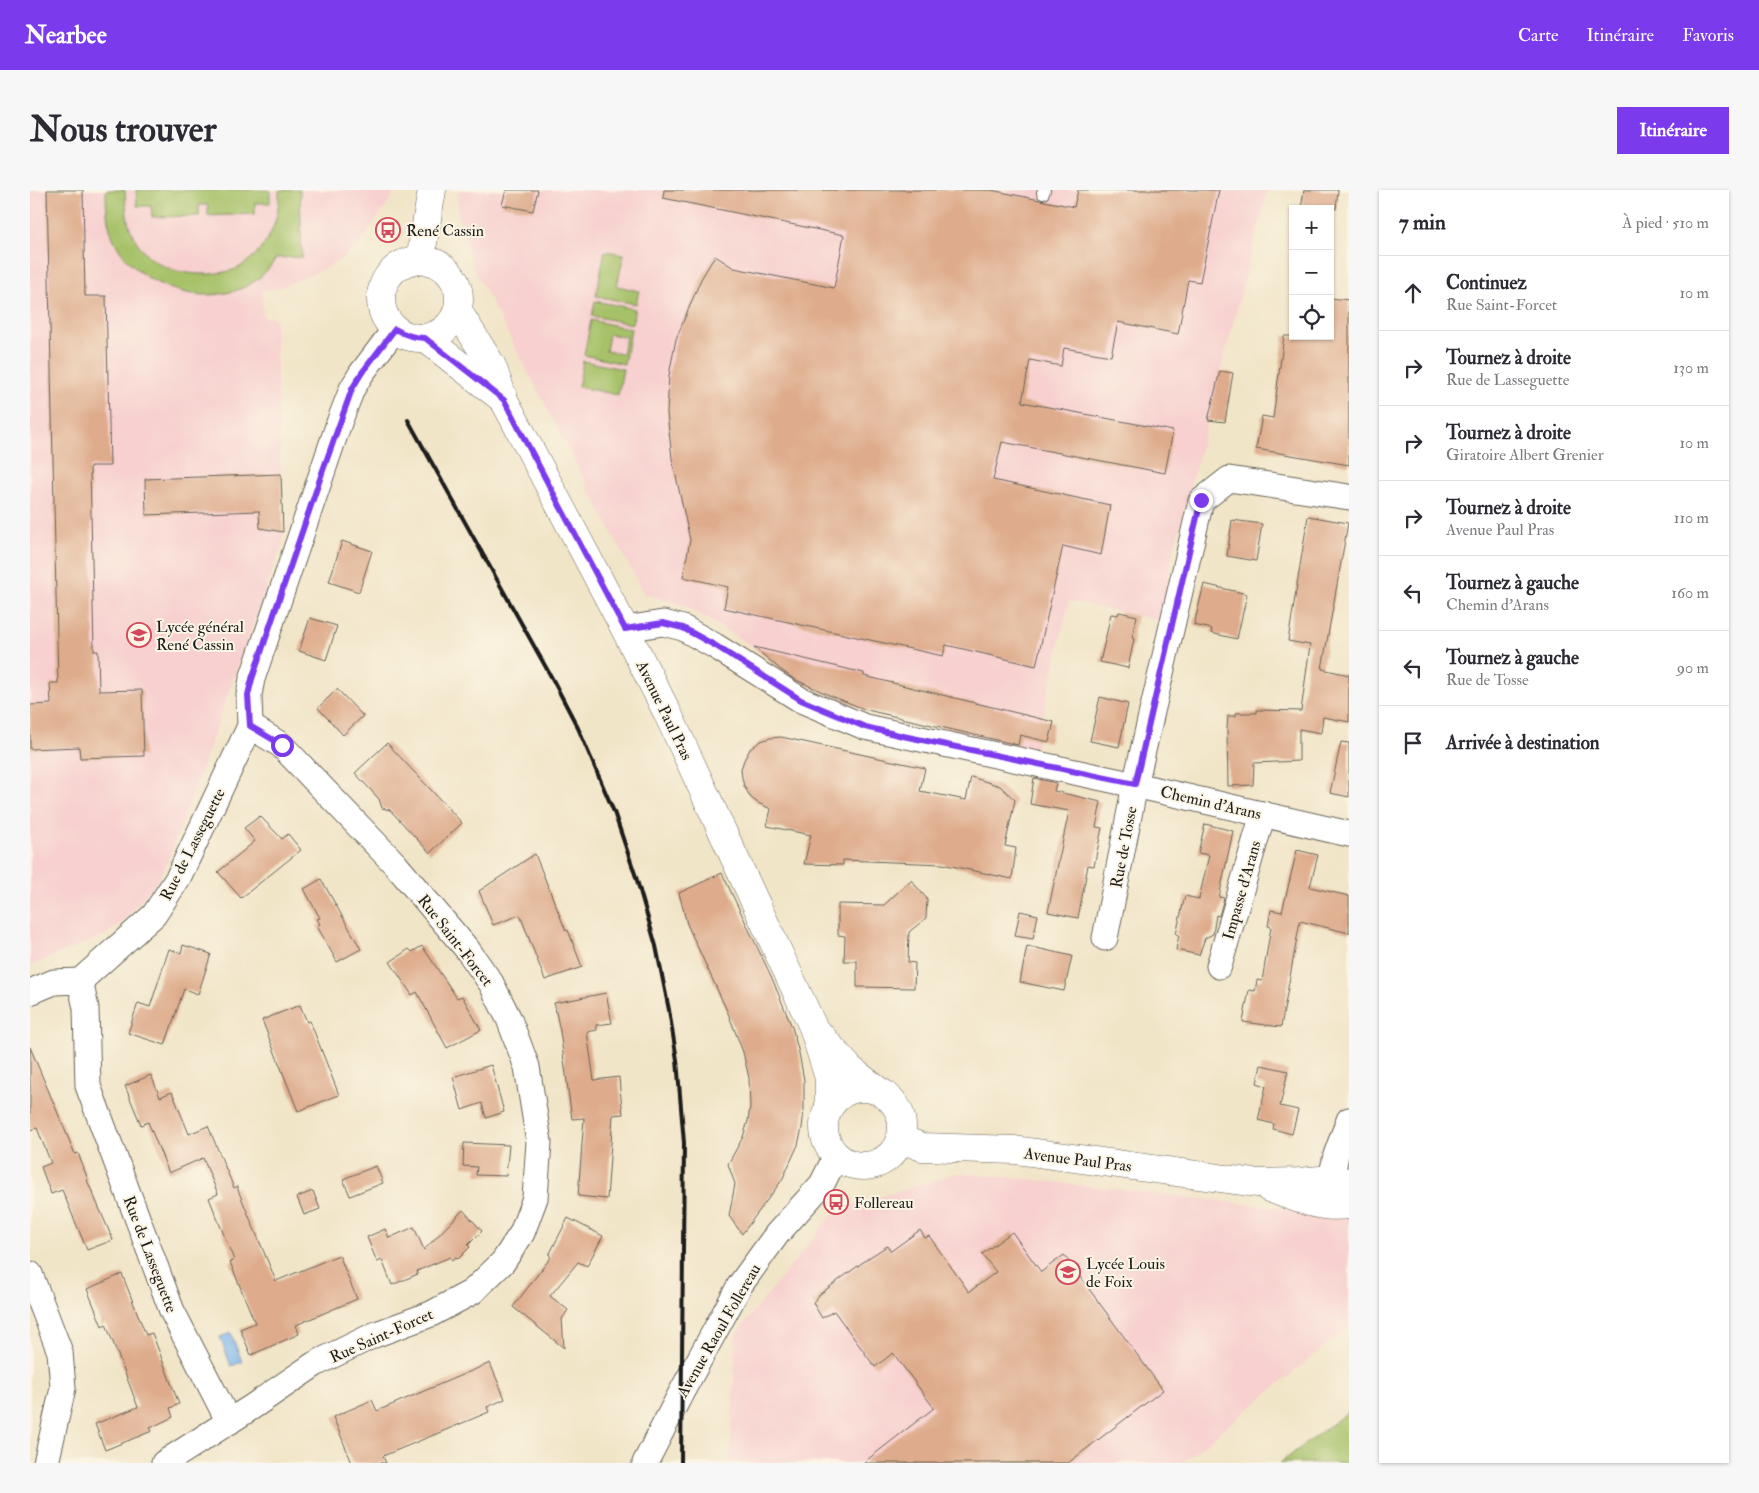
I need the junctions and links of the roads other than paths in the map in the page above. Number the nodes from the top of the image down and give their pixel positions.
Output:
1 (432, 190) edge
2 (420, 260) junction
3 (458, 311) junction
4 (395, 329) junction
5 (425, 338) junction
6 (504, 400) junction
7 (1349, 497) edge
8 (625, 629) junction
9 (250, 726) junction
10 (1135, 784) junction
11 (1264, 814) junction
12 (1349, 834) edge
13 (1105, 938) dead end
14 (1219, 966) dead end
15 (80, 981) junction
16 (30, 992) edge
17 (813, 1027) junction
18 (876, 1089) junction
19 (829, 1106) junction
20 (1349, 1120) edge
21 (901, 1139) junction
22 (836, 1156) junction
23 (1340, 1180) edge
24 (1256, 1183) junction
25 (1349, 1205) edge
26 (30, 1274) edge
27 (229, 1422) junction
28 (46, 1463) edge
29 (164, 1463) edge
30 (645, 1463) edge

1 - 2 street
2 - 3 street
2 - 4 street
3 - 5 street
3 - 6 street, Avenue Paul Pras
4 - 5 street
4 - 9 street, Rue de Lasseguette
5 - 6 street, Avenue Paul Pras
6 - 8 street, Avenue Paul Pras
7 - 10 street, Rue de Tosse
8 - 10 street, Chemin d'Arans
8 - 17 street, Avenue Paul Pras
9 - 15 street, Rue de Lasseguette
9 - 27 street, Rue Saint-Forcet
10 - 11 street, Chemin d'Arans
10 - 13 street, Rue de Tosse
11 - 12 street, Chemin d'Arans
11 - 14 street, Impasse d'Arans
15 - 16 street
15 - 27 street, Rue de Lasseguette
17 - 18 street, Avenue Paul Pras
17 - 19 street, Avenue Paul Pras
18 - 19 street
18 - 21 street
19 - 22 street
20 - 23 street
21 - 22 street
21 - 24 street, Avenue Paul Pras
22 - 30 street, Avenue Raoul Follereau
23 - 24 street, Avenue Paul Pras
24 - 25 street, Avenue Paul Pras
26 - 28 street
27 - 29 street, Rue Saint-Forcet

